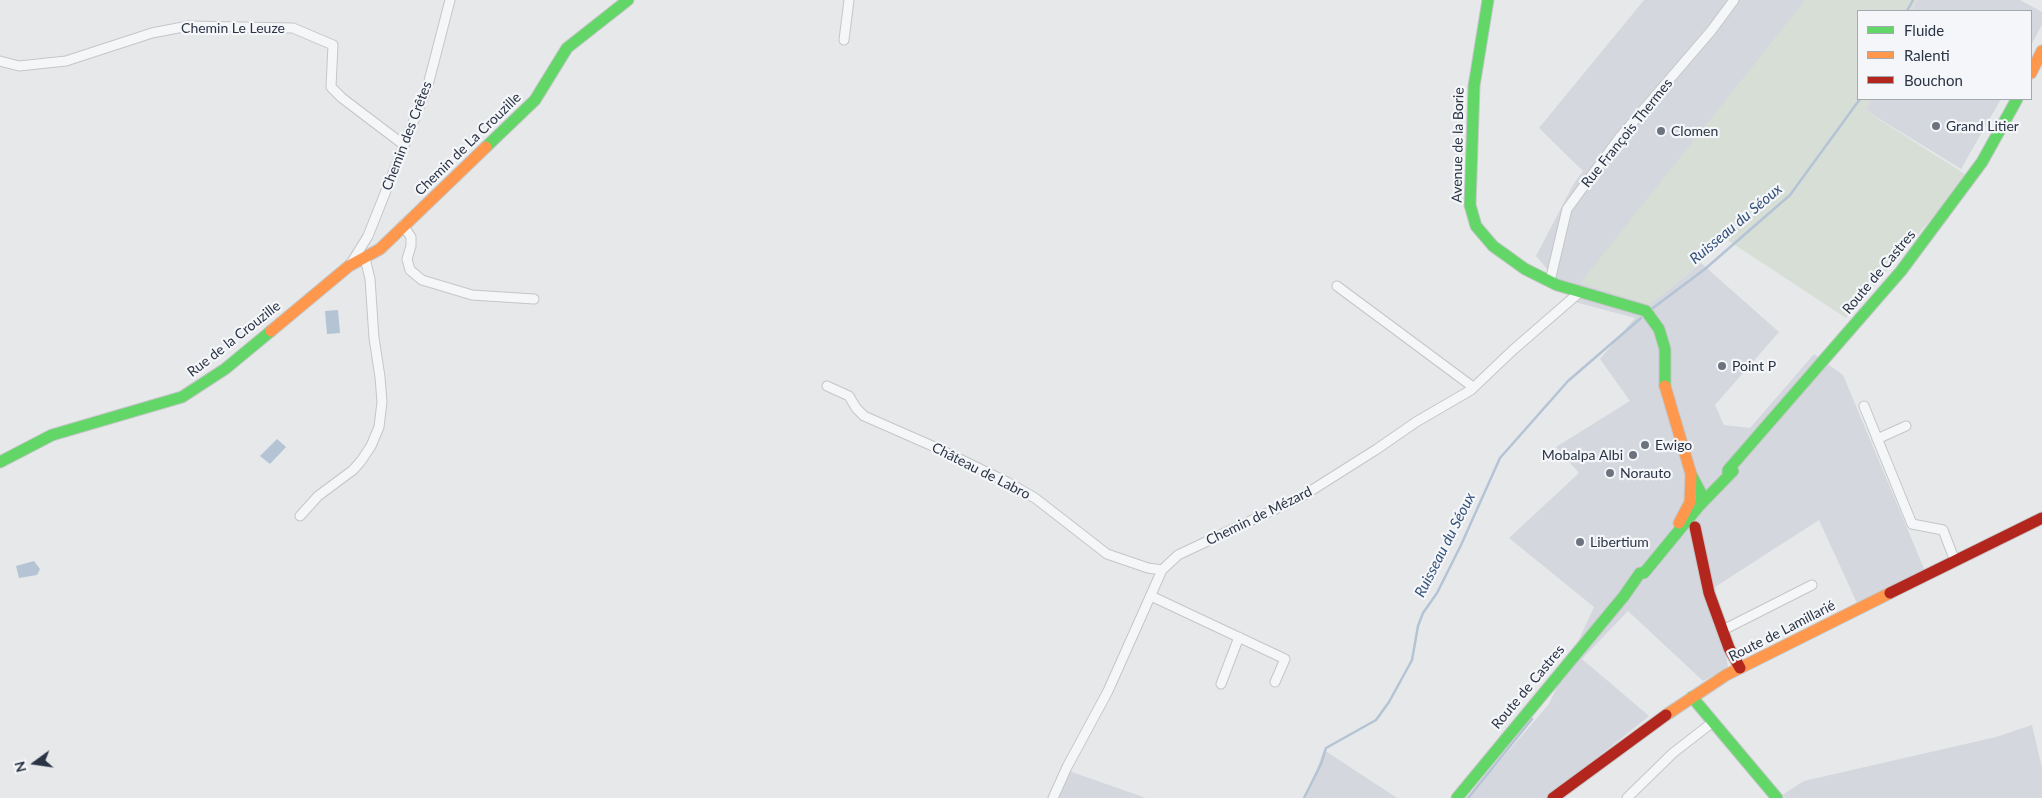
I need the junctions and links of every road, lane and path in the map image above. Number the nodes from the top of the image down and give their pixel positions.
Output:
1 (450, 0) edge
2 (628, 0) edge
3 (849, 0) edge
4 (1488, 0) edge
5 (1734, 0) edge
6 (844, 40) dead end
7 (2042, 51) edge
8 (0, 61) edge
9 (2032, 71) edge
10 (2017, 100) edge
11 (404, 145) junction
12 (404, 224) junction
13 (363, 259) junction
14 (349, 266) junction
15 (1550, 281) junction
16 (1337, 286) dead end
17 (1581, 291) junction
18 (534, 299) dead end
19 (827, 386) dead end
20 (1473, 387) junction
21 (1864, 406) dead end
22 (1906, 426) dead end
23 (1878, 439) junction
24 (0, 462) edge
25 (1691, 474) junction
26 (1699, 506) junction
27 (300, 516) dead end
28 (2042, 518) edge
29 (1695, 527) dead end
30 (1663, 550) junction
31 (1955, 561) junction
32 (1162, 570) junction
33 (1812, 585) dead end
34 (1151, 596) junction
35 (1723, 630) junction
36 (1239, 637) junction
37 (1740, 668) junction
38 (1275, 682) dead end
39 (1221, 684) dead end
40 (1692, 697) junction
41 (1713, 722) junction
42 (1053, 798) edge
43 (1457, 798) edge
44 (1553, 798) edge
45 (1627, 798) edge
46 (1777, 798) edge

1 - 11 street, Chemin des Crêtes
2 - 12 street, Chemin de La Crouzille
3 - 6 street
4 - 15 street, Avenue de la Borie
5 - 15 street, Rue François Thermes
7 - 9 street
8 - 11 street, Chemin Le Leuze
10 - 26 street, Route de Castres
11 - 14 street, Chemin des Crêtes
12 - 13 street, Chemin de La Crouzille
12 - 18 street
13 - 14 street, Rue de la Crouzille
13 - 27 street
14 - 24 street, Rue de la Crouzille
15 - 17 street, Avenue de la Borie
16 - 20 street
17 - 20 street, Chemin de Mézard
17 - 25 street, Avenue de la Borie
19 - 32 street, Château de Labro
20 - 32 street, Chemin de Mézard
21 - 23 street
22 - 23 street
23 - 31 street
25 - 26 street, Avenue de la Borie
25 - 30 street, Avenue de la Borie
26 - 30 street, Route de Castres
28 - 31 street, Route de Lamillarié
29 - 35 street
30 - 43 street, Route de Castres
31 - 37 street, Route de Lamillarié
32 - 34 street, Chemin de Mézard
33 - 35 street
34 - 36 street
34 - 42 street, Chemin de Mézard
35 - 37 street
36 - 38 street
36 - 39 street
37 - 40 street, Route de Lamillarié
40 - 41 street
40 - 44 street, Route de Lamillarié
41 - 45 street
41 - 46 street

